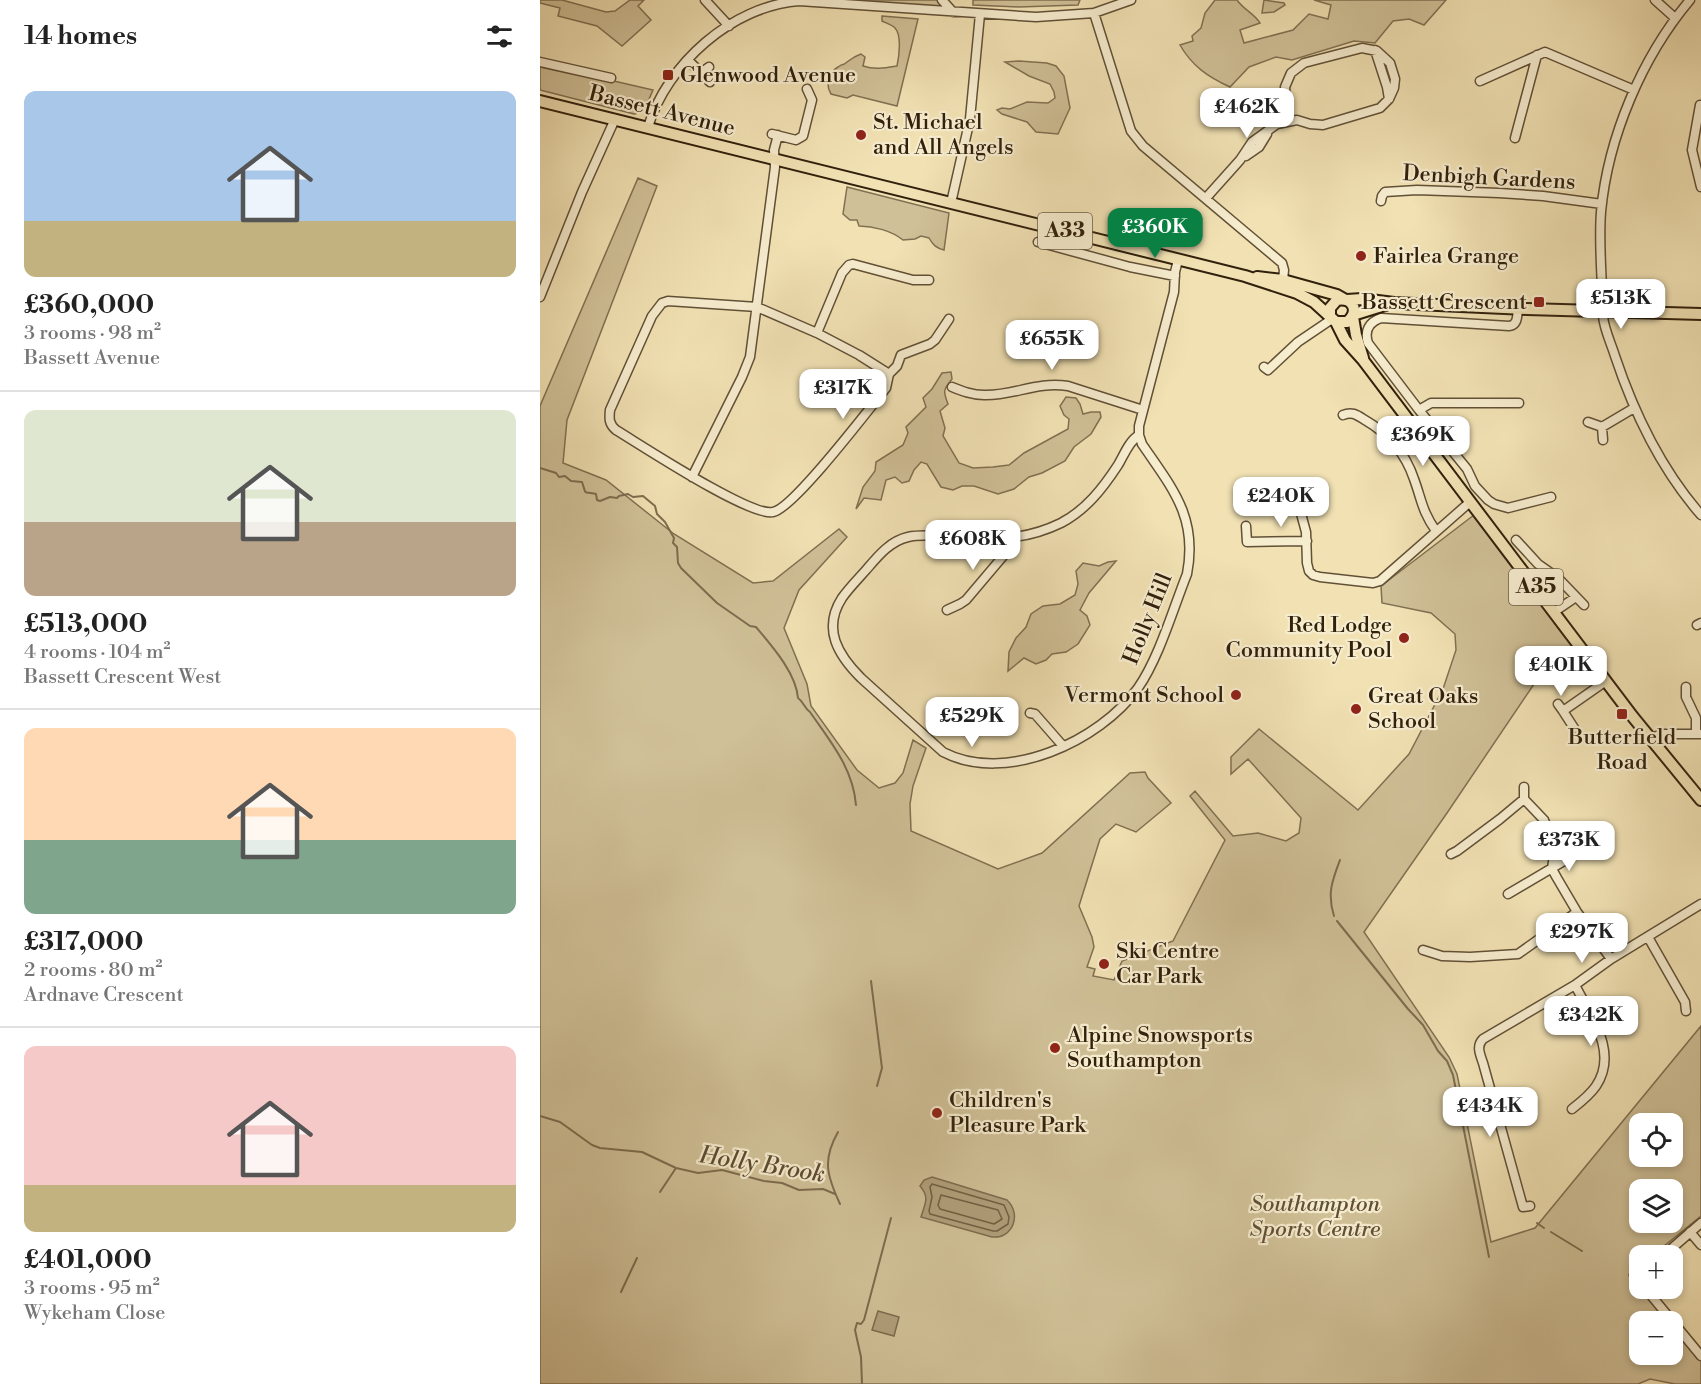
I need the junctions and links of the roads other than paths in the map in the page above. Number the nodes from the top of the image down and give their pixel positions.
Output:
1 (705, 0) edge
2 (909, 0) edge
3 (942, 0) edge
4 (1131, 0) edge
5 (1655, 0) edge
6 (1690, 0) edge
7 (902, 9) junction
8 (952, 12) junction
9 (1094, 13) junction
10 (980, 14) junction
11 (1675, 18) junction
12 (729, 26) junction
13 (1537, 55) junction
14 (688, 60) junction
15 (540, 62) edge
16 (611, 78) dead end
17 (1480, 81) dead end
18 (710, 82) dead end
19 (807, 89) dead end
20 (1634, 90) junction
21 (540, 101) edge
22 (1286, 101) junction
23 (1700, 105) edge
24 (615, 119) junction
25 (1298, 120) junction
26 (1277, 123) junction
27 (648, 127) junction
28 (1515, 138) dead end
29 (774, 159) junction
30 (1701, 187) edge
31 (1206, 198) junction
32 (1381, 201) dead end
33 (951, 203) junction
34 (1602, 204) junction
35 (1038, 242) dead end
36 (1178, 260) junction
37 (1175, 276) junction
38 (1245, 276) junction
39 (929, 280) dead end
40 (1283, 280) junction
41 (540, 297) edge
42 (1345, 300) junction
43 (1395, 303) junction
44 (757, 307) junction
45 (1518, 309) junction
46 (1603, 311) junction
47 (1701, 314) edge
48 (1353, 316) junction
49 (949, 319) dead end
50 (1333, 319) junction
51 (817, 333) junction
52 (1363, 360) junction
53 (1268, 370) dead end
54 (889, 374) junction
55 (952, 387) dead end
56 (1519, 404) dead end
57 (1634, 408) junction
58 (1143, 410) junction
59 (1419, 410) junction
60 (1343, 415) dead end
61 (1588, 422) dead end
62 (1602, 427) junction
63 (1139, 435) junction
64 (1603, 440) dead end
65 (1460, 461) junction
66 (1447, 471) junction
67 (692, 477) junction
68 (1281, 497) dead end
69 (1551, 497) dead end
70 (1470, 502) junction
71 (1701, 515) edge
72 (1246, 526) dead end
73 (1436, 531) junction
74 (1011, 538) junction
75 (1307, 541) junction
76 (1521, 543) dead end
77 (1576, 597) junction
78 (1584, 605) dead end
79 (946, 610) dead end
80 (1554, 612) junction
81 (1606, 681) junction
82 (1684, 694) dead end
83 (1030, 713) dead end
84 (1574, 728) dead end
85 (1699, 734) edge
86 (1651, 739) junction
87 (1063, 746) junction
88 (1524, 786) dead end
89 (1524, 799) junction
90 (1701, 800) edge
91 (1605, 841) dead end
92 (1451, 854) dead end
93 (1552, 869) junction
94 (1508, 894) dead end
95 (1701, 904) edge
96 (1577, 912) junction
97 (1648, 937) junction
98 (1424, 950) dead end
99 (1611, 959) junction
100 (1575, 985) junction
101 (1686, 1011) dead end
102 (1572, 1109) dead end
103 (1530, 1206) dead end
104 (1701, 1223) edge
105 (1690, 1232) junction
106 (1676, 1245) edge
107 (1701, 1245) edge
108 (1654, 1299) edge
109 (1701, 1356) edge

1 - 12 street
2 - 7 street
3 - 8 street
4 - 9 street
5 - 11 street
6 - 11 street
7 - 8 street
7 - 12 street
8 - 10 street
9 - 10 street
9 - 31 street
10 - 33 street
11 - 20 street
12 - 14 street
13 - 17 street
13 - 20 street
13 - 28 street
14 - 18 street
14 - 27 street
15 - 16 street
19 - 29 street
20 - 34 street
21 - 24 main road, Bassett Avenue / A33
22 - 25 street
22 - 25 street
22 - 26 street
23 - 30 street
24 - 27 main road, Bassett Avenue / A33
24 - 41 street
25 - 26 street
26 - 31 street
27 - 29 main road, Bassett Avenue / A33
29 - 33 main road, Bassett Avenue / A33
29 - 44 street
31 - 40 street
32 - 34 street, Denbigh Gardens
33 - 36 main road, Bassett Avenue / A33
34 - 46 street
35 - 37 street
36 - 37 street, Holly Hill
36 - 38 main road, Bassett Avenue / A33
37 - 58 street, Holly Hill
38 - 40 main road, Bassett Avenue / A33
38 - 50 main road, Bassett Avenue / A33
39 - 51 street
40 - 42 main road, Bassett Avenue / A33
42 - 43 main road, Bassett Avenue / A33
42 - 48 main road
42 - 50 main road
43 - 45 main road, Bassett Avenue / A33
43 - 48 main road, Bassett Avenue / A33
44 - 51 street
44 - 67 street
44 - 67 street
45 - 46 main road, Bassett Avenue / A33
45 - 59 street
46 - 47 main road, Bassett Avenue / A33
46 - 57 street
48 - 50 main road
48 - 52 main road, A35
49 - 54 street
50 - 52 main road, A35
50 - 53 street
51 - 54 street
52 - 66 main road, A35
54 - 67 street
55 - 58 street
56 - 59 street
57 - 62 street
57 - 71 street
58 - 63 street, Holly Hill
59 - 65 street
60 - 73 street
61 - 62 street
62 - 64 street
63 - 74 street, Holly Hill
63 - 87 street, Holly Hill
65 - 66 street
65 - 69 street
66 - 70 main road, A35
68 - 75 street
70 - 73 street
70 - 80 main road, A35
72 - 75 street
73 - 75 street
74 - 79 street
74 - 87 street, Holly Hill
76 - 77 street
77 - 78 street
77 - 80 street
80 - 81 main road, A35
81 - 84 street
81 - 86 main road, A35
82 - 85 street
83 - 87 street
85 - 86 street
86 - 90 main road, A35
88 - 89 street
89 - 92 street
89 - 93 street
91 - 93 street
93 - 94 street
93 - 96 street
95 - 97 street
96 - 98 street
96 - 99 street
97 - 99 street
97 - 101 street
99 - 100 street
100 - 102 street
100 - 103 street
104 - 105 street
105 - 106 street
105 - 107 street
108 - 109 street

